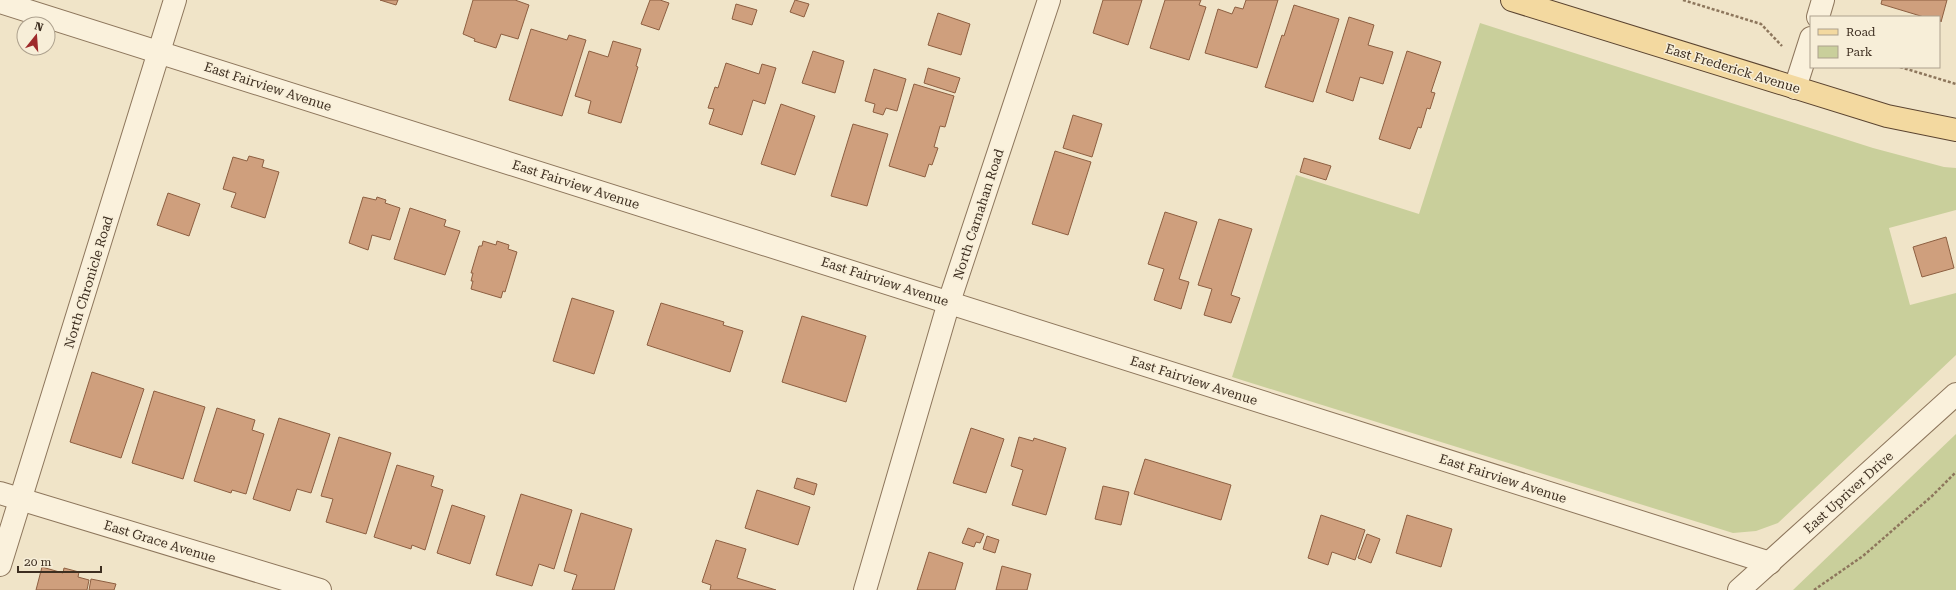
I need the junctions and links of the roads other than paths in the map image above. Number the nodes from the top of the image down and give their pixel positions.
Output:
1 (175, 0) edge
2 (1049, 0) edge
3 (1512, 0) edge
4 (1823, 0) edge
5 (0, 2) edge
6 (1818, 16) edge
7 (1810, 41) edge
8 (159, 51) junction
9 (1795, 88) junction
10 (1956, 130) edge
11 (949, 302) junction
12 (1956, 394) edge
13 (0, 493) edge
14 (20, 499) junction
15 (1770, 563) junction
16 (0, 565) edge
17 (320, 590) edge
18 (865, 590) edge
19 (1739, 590) edge

1 - 8 street, North Chronicle Road
2 - 11 street, North Carnahan Road
3 - 9 main road, East Frederick Avenue
4 - 6 street
5 - 8 street, East Fairview Avenue
7 - 9 street
8 - 11 street, East Fairview Avenue
8 - 14 street, North Chronicle Road
9 - 10 main road, East Frederick Avenue
11 - 15 street, East Fairview Avenue
11 - 18 street, North Carnahan Road
12 - 15 street, East Upriver Drive
13 - 14 street, East Grace Avenue
14 - 16 street, North Chronicle Road
14 - 17 street, East Grace Avenue
15 - 19 street, East Upriver Drive

